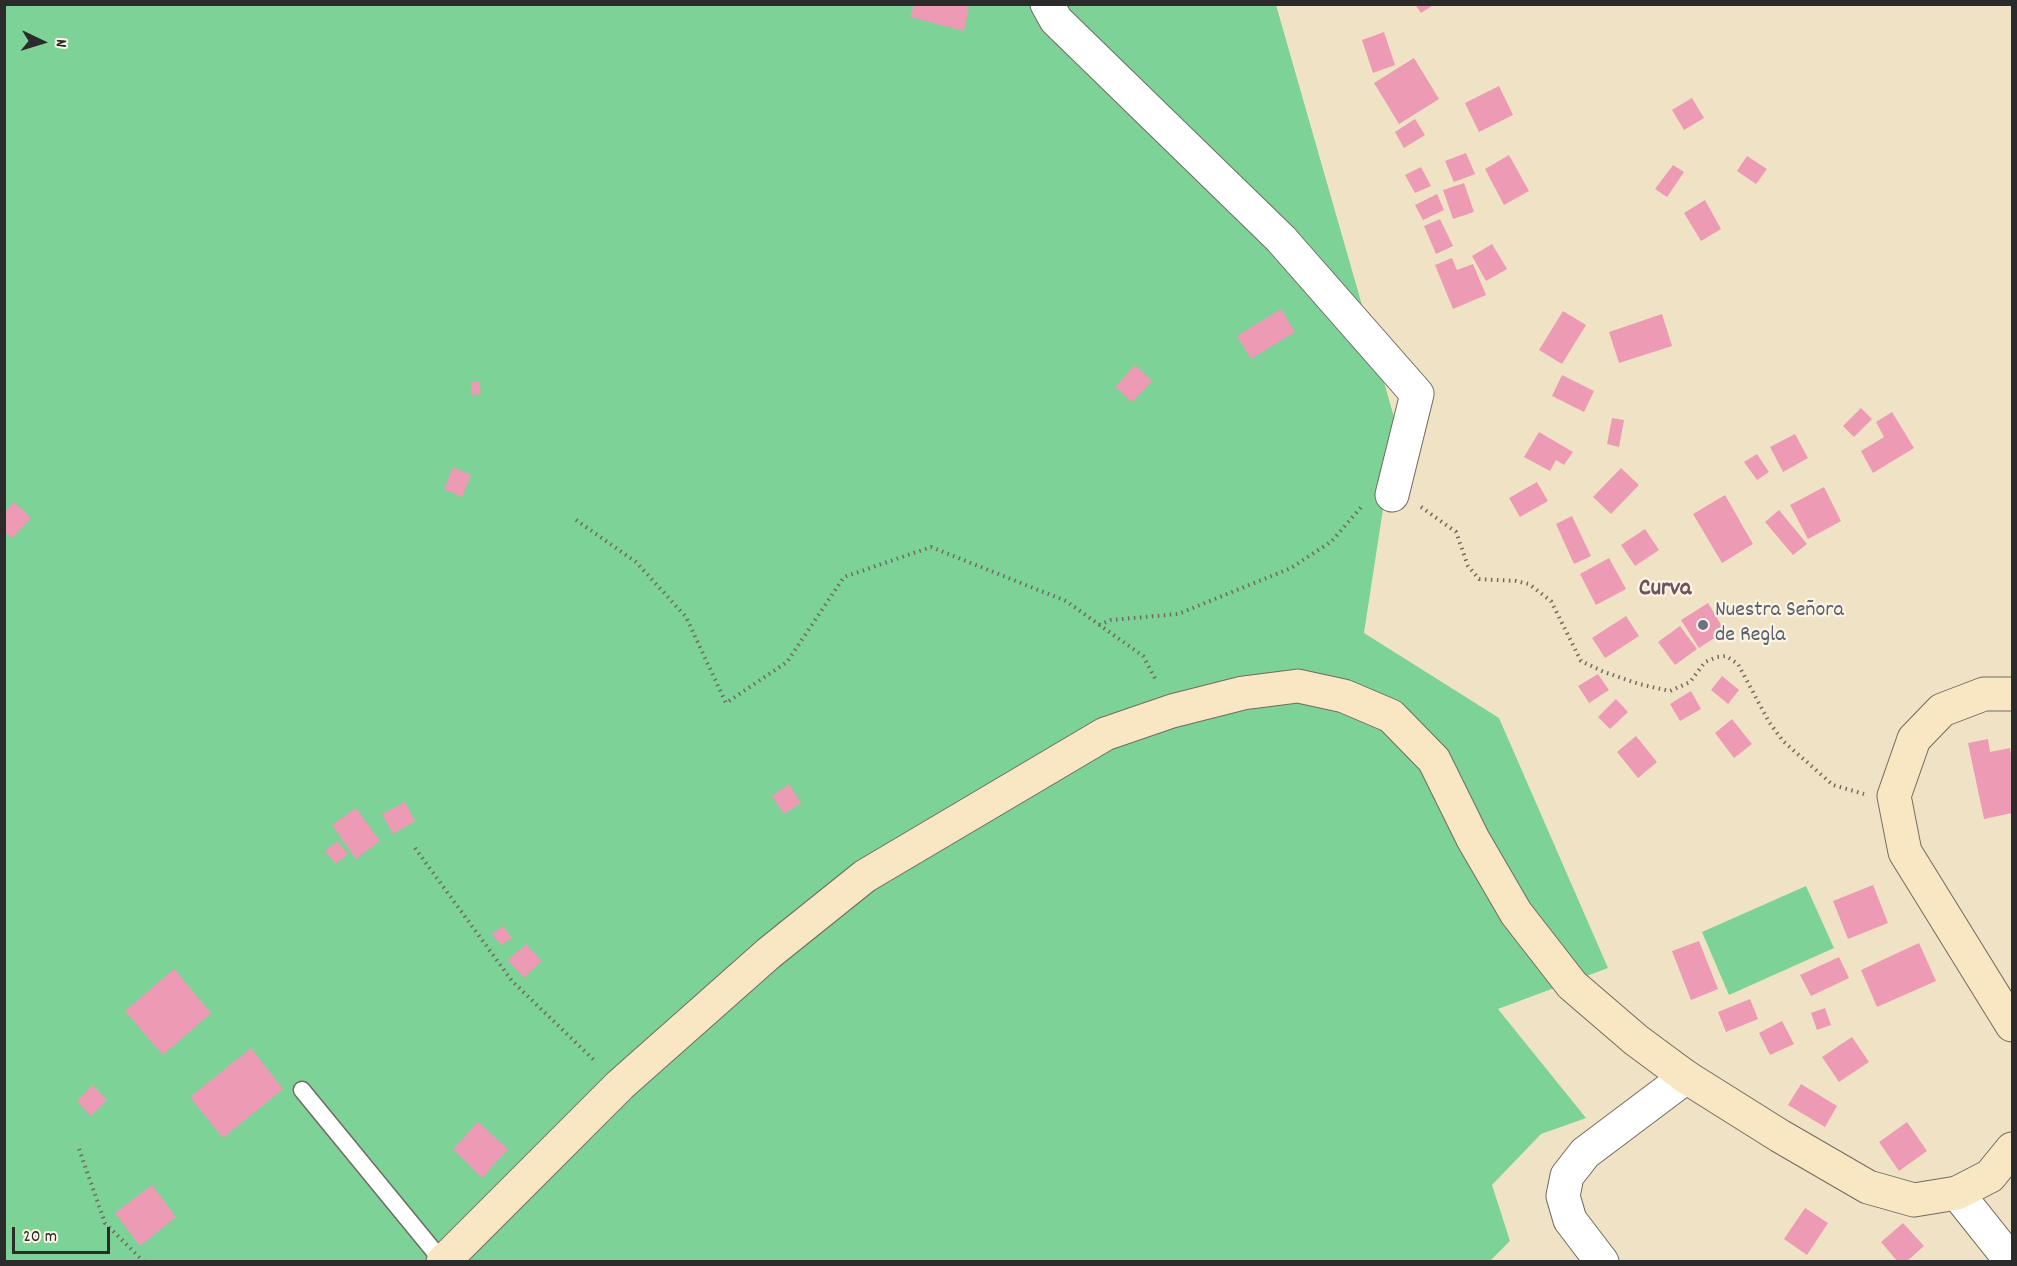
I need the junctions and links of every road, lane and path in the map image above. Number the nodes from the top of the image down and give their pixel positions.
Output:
1 (1047, 4) edge
2 (1392, 495) junction
3 (576, 520) dead end
4 (1099, 625) junction
5 (2013, 694) edge
6 (1173, 711) junction
7 (1894, 796) junction
8 (415, 848) dead end
9 (2013, 1025) edge
10 (1686, 1077) junction
11 (620, 1085) junction
12 (302, 1090) dead end
13 (79, 1149) dead end
14 (2013, 1149) edge
15 (1957, 1193) junction
16 (144, 1262) edge
17 (443, 1262) edge
18 (1602, 1262) edge
19 (2012, 1262) edge

1 - 2 street
2 - 4 path
2 - 7 path
3 - 4 path
4 - 6 path
5 - 7 street
6 - 10 street
6 - 11 street
7 - 9 street
8 - 11 path
10 - 15 street
10 - 18 street
11 - 17 street
12 - 17 lane
13 - 16 path
14 - 15 street
15 - 19 street

